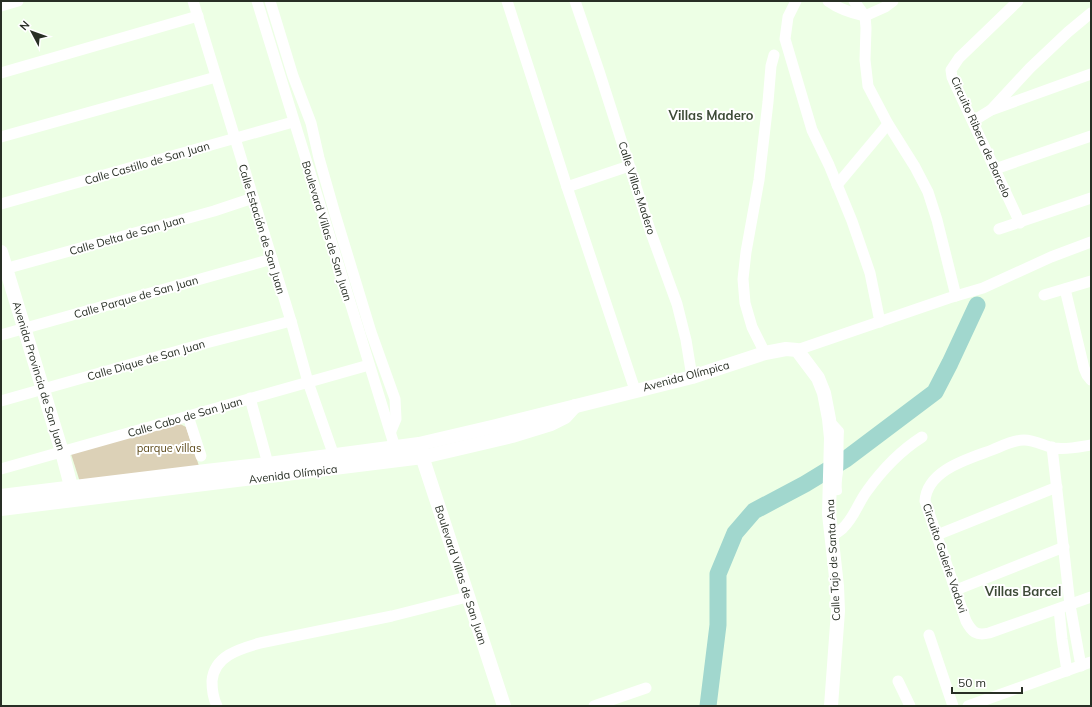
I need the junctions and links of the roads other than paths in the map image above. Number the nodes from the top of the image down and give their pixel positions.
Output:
1 (18, 1) edge
2 (193, 1) edge
3 (257, 1) edge
4 (270, 1) edge
5 (507, 1) edge
6 (575, 1) edge
7 (796, 1) edge
8 (828, 1) edge
9 (894, 1) edge
10 (1018, 1) edge
11 (856, 2) edge
12 (1, 6) edge
13 (1091, 13) edge
14 (198, 16) junction
15 (865, 16) junction
16 (774, 55) dead end
17 (1, 73) edge
18 (1091, 74) edge
19 (216, 77) junction
20 (991, 110) junction
21 (973, 121) junction
22 (293, 122) junction
23 (888, 124) junction
24 (1091, 136) edge
25 (1, 137) edge
26 (235, 138) junction
27 (629, 166) junction
28 (995, 169) junction
29 (837, 185) junction
30 (567, 187) junction
31 (253, 198) junction
32 (1091, 198) edge
33 (1, 204) edge
34 (1020, 223) junction
35 (999, 229) dead end
36 (1091, 242) edge
37 (1, 252) edge
38 (272, 259) junction
39 (3, 270) edge
40 (1091, 281) edge
41 (1065, 289) junction
42 (1044, 295) dead end
43 (956, 296) junction
44 (291, 321) junction
45 (880, 322) junction
46 (24, 328) junction
47 (1, 335) edge
48 (797, 350) junction
49 (765, 353) junction
50 (369, 365) junction
51 (692, 376) junction
52 (1091, 380) edge
53 (308, 382) junction
54 (42, 389) junction
55 (635, 390) junction
56 (250, 398) junction
57 (1, 402) edge
58 (575, 406) junction
59 (188, 416) junction
60 (391, 431) junction
61 (922, 437) dead end
62 (419, 444) junction
63 (1091, 445) edge
64 (1052, 447) junction
65 (62, 452) junction
66 (397, 454) junction
67 (201, 456) dead end
68 (334, 456) junction
69 (423, 457) junction
70 (268, 464) junction
71 (1, 469) edge
72 (71, 486) junction
73 (1057, 487) junction
74 (1, 496) edge
75 (75, 500) junction
76 (1, 509) edge
77 (937, 535) junction
78 (831, 537) junction
79 (1064, 547) junction
80 (956, 590) junction
81 (467, 597) junction
82 (1091, 597) edge
83 (1065, 607) junction
84 (929, 635) dead end
85 (1086, 664) edge
86 (1067, 670) junction
87 (898, 681) dead end
88 (646, 688) dead end
89 (217, 706) edge
90 (504, 706) edge
91 (594, 706) edge
92 (831, 706) edge
93 (910, 706) edge
94 (953, 706) edge
95 (968, 706) edge

1 - 12 street
2 - 14 street, Calle Estación de San Juan
3 - 22 street, Boulevard Villas de San Juan
4 - 60 street
5 - 30 street
6 - 27 street, Calle Villas Madero
7 - 29 street
8 - 15 street
9 - 15 street
10 - 21 street, Circuito Ribera de Barcelo
11 - 15 street
13 - 20 street
14 - 17 street
14 - 19 street, Calle Estación de San Juan
15 - 23 street
16 - 49 street
18 - 20 street
19 - 25 street
19 - 26 street, Calle Estación de San Juan
20 - 21 street
21 - 28 street, Circuito Ribera de Barcelo
22 - 26 street, Calle Castillo de San Juan
22 - 50 street, Boulevard Villas de San Juan
23 - 29 street
23 - 43 street
24 - 28 street
26 - 31 street, Calle Estación de San Juan
26 - 33 street, Calle Castillo de San Juan
27 - 30 street
27 - 51 street, Calle Villas Madero
28 - 34 street, Circuito Ribera de Barcelo
29 - 45 street
30 - 55 street
31 - 38 street, Calle Estación de San Juan
31 - 39 street, Calle Delta de San Juan
32 - 34 street
34 - 35 street
36 - 43 street
37 - 39 street, Avenida Provincia de San Juan
38 - 44 street, Calle Estación de San Juan
38 - 46 street, Calle Parque de San Juan
39 - 46 street, Avenida Provincia de San Juan
40 - 41 street
41 - 42 street
41 - 52 street
43 - 45 street
44 - 53 street, Calle Estación de San Juan
44 - 54 street, Calle Dique de San Juan
45 - 48 street
46 - 47 street, Calle Parque de San Juan
46 - 54 street, Avenida Provincia de San Juan
48 - 49 street, Avenida Olímpica
48 - 78 street, Calle Tajo de Santa Ana
49 - 51 street, Avenida Olímpica
50 - 53 street, Calle Cabo de San Juan
50 - 60 street, Boulevard Villas de San Juan
51 - 55 street, Avenida Olímpica
53 - 56 street, Calle Cabo de San Juan
53 - 68 street, Calle Estación de San Juan
54 - 57 street, Calle Dique de San Juan
54 - 65 street, Avenida Provincia de San Juan
55 - 58 street, Avenida Olímpica
56 - 59 street, Calle Cabo de San Juan
56 - 70 street
58 - 62 street, Avenida Olímpica
58 - 69 street, Avenida Olímpica
59 - 65 street, Calle Cabo de San Juan
59 - 67 street
60 - 66 street, Boulevard Villas de San Juan
61 - 78 street
62 - 66 street, Avenida Olímpica
62 - 69 street, Boulevard Villas de San Juan
63 - 64 street, Circuito Galerie Vadovi
64 - 73 street
64 - 77 street, Circuito Galerie Vadovi
65 - 71 street, Calle Cabo de San Juan
65 - 72 street, Avenida Provincia de San Juan
66 - 68 street, Avenida Olímpica
66 - 69 street, Avenida Olímpica
66 - 75 street, Avenida Olímpica
68 - 70 street, Avenida Olímpica
69 - 81 street, Boulevard Villas de San Juan
70 - 72 street, Avenida Olímpica
72 - 74 street, Avenida Olímpica
72 - 75 street, Avenida Provincia de San Juan
73 - 77 street
73 - 79 street
75 - 76 street, Avenida Olímpica
77 - 80 street, Circuito Galerie Vadovi
78 - 92 street, Calle Tajo de Santa Ana
79 - 80 street
79 - 83 street
80 - 83 street, Circuito Galerie Vadovi
81 - 89 street
81 - 90 street, Boulevard Villas de San Juan
82 - 83 street, Circuito Galerie Vadovi
83 - 85 street
83 - 86 street
84 - 94 street
85 - 86 street
86 - 95 street
87 - 93 street
88 - 91 street

